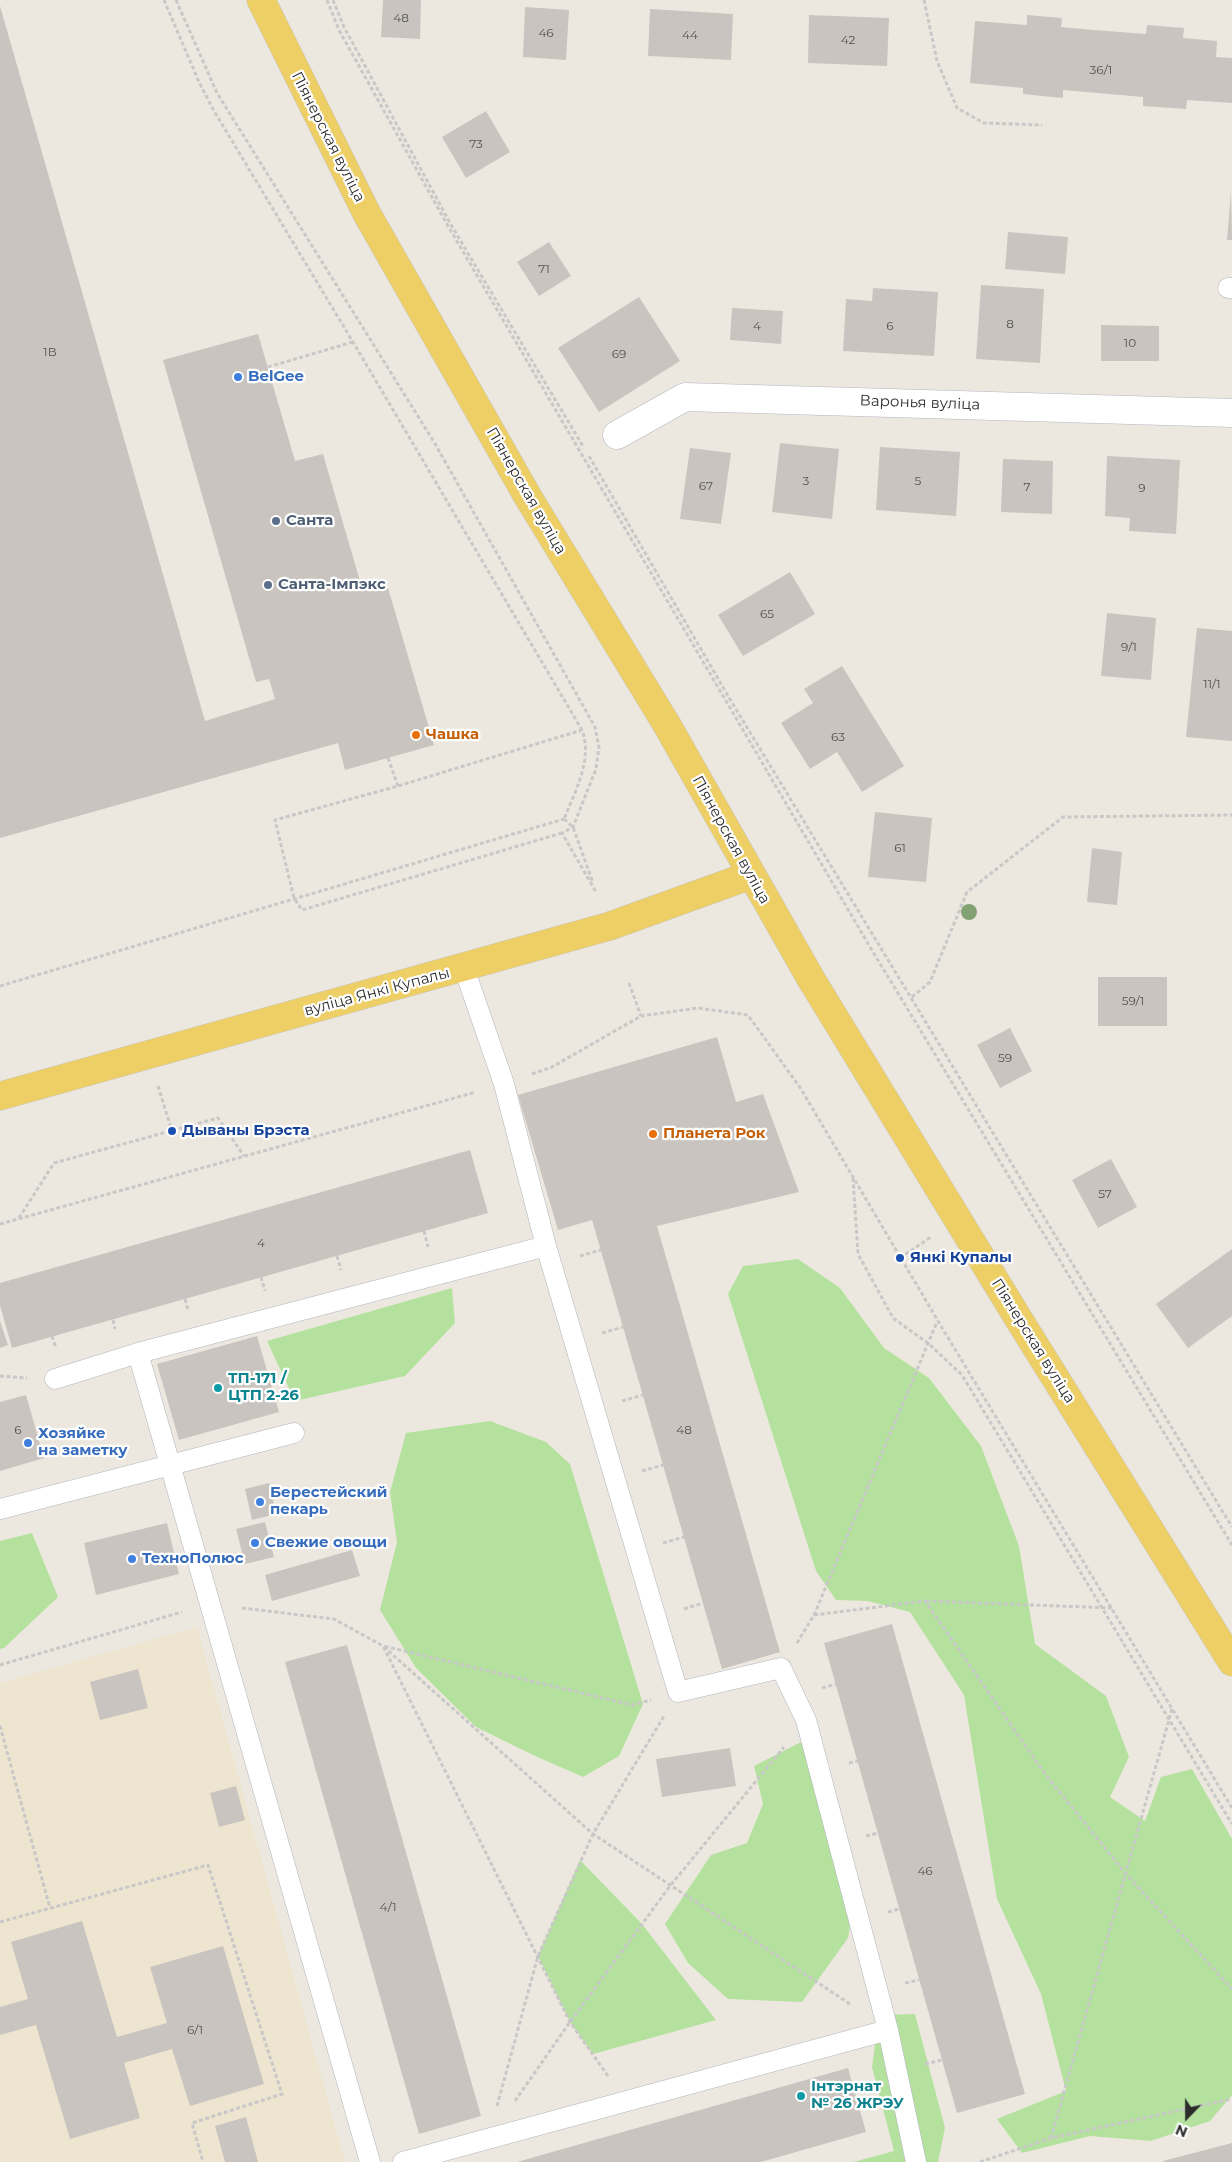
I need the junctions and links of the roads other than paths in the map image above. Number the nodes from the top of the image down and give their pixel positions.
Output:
1 (261, 0) edge
2 (1232, 413) edge
3 (618, 435) dead end
4 (751, 875) junction
5 (464, 968) junction
6 (0, 1096) edge
7 (546, 1246) junction
8 (138, 1353) junction
9 (55, 1379) dead end
10 (294, 1433) dead end
11 (170, 1464) junction
12 (0, 1509) edge
13 (1232, 1662) edge
14 (888, 2030) junction
15 (370, 2162) edge
16 (403, 2162) edge
17 (916, 2162) edge

1 - 4 main road, Піянерская вуліца
2 - 3 street, Варонья вуліца
4 - 5 main road, вуліца Янкі Купалы
4 - 13 main road, Піянерская вуліца
5 - 6 main road, вуліца Янкі Купалы
5 - 7 lane
7 - 8 lane
7 - 14 lane
8 - 9 lane
8 - 11 lane
10 - 11 lane
11 - 12 lane
11 - 15 lane
14 - 16 lane
14 - 17 lane

